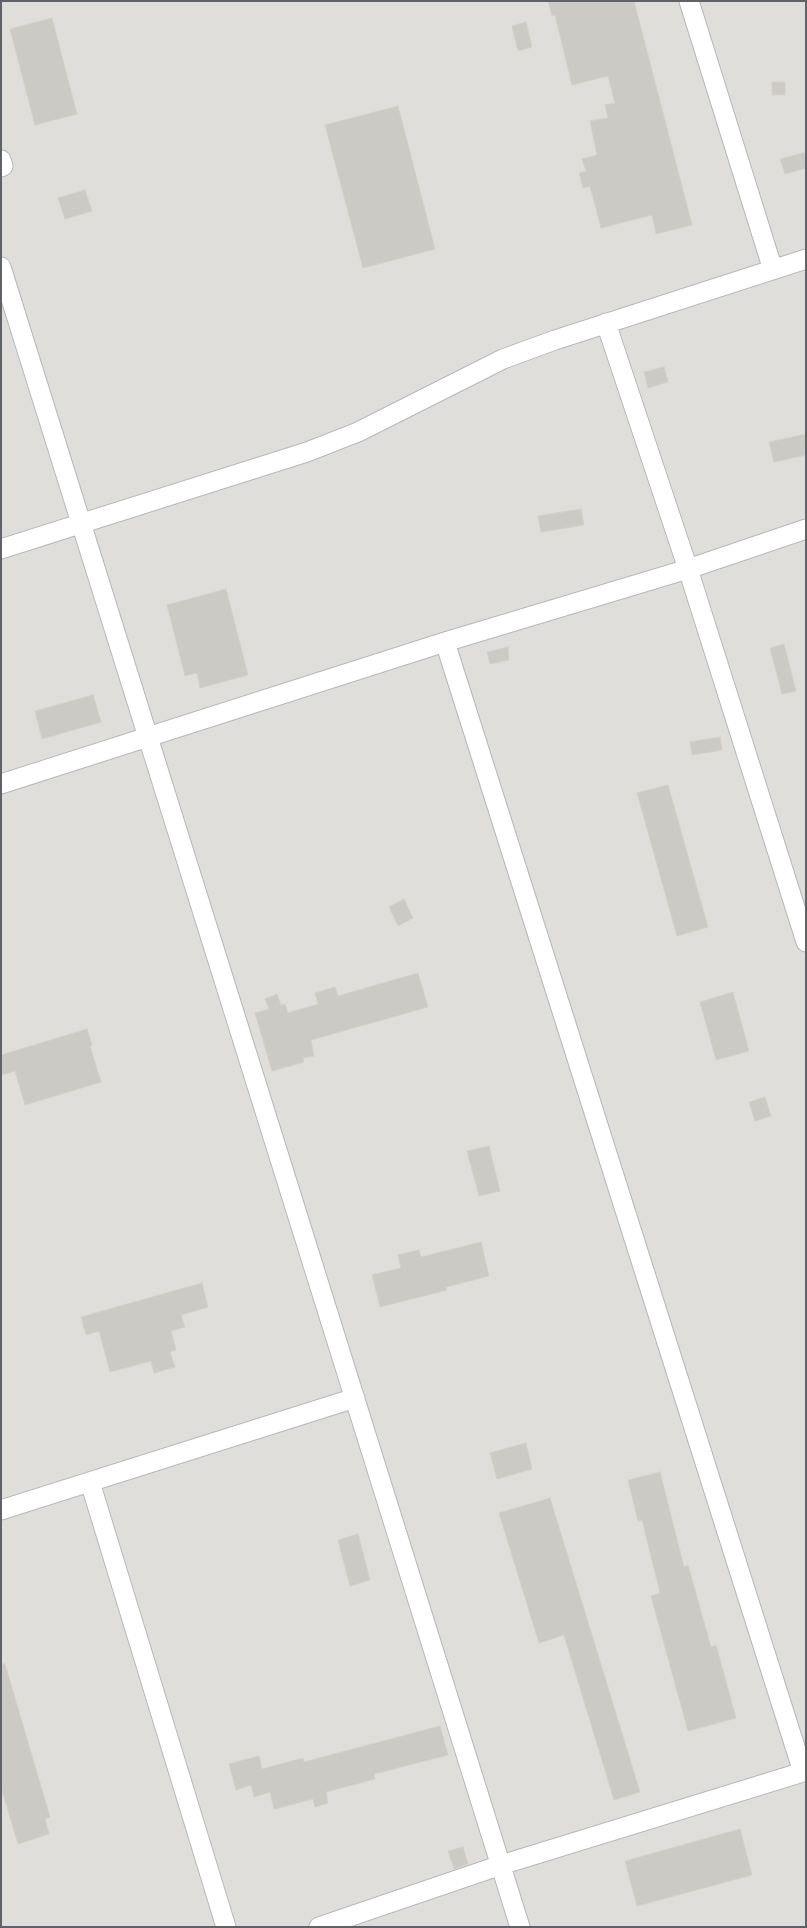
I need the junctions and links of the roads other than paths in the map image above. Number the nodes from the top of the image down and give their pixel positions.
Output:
1 (689, 1) edge
2 (1, 160) edge
3 (1, 167) edge
4 (806, 259) edge
5 (1, 268) edge
6 (773, 270) junction
7 (606, 323) junction
8 (82, 524) junction
9 (806, 530) edge
10 (1, 549) edge
11 (688, 569) junction
12 (445, 642) junction
13 (148, 737) junction
14 (1, 784) edge
15 (806, 942) edge
16 (355, 1398) junction
17 (90, 1482) junction
18 (1, 1510) edge
19 (805, 1772) edge
20 (501, 1865) junction
21 (226, 1927) edge
22 (319, 1927) edge
23 (520, 1927) edge

1 - 6 lane
2 - 3 lane
4 - 6 lane
5 - 8 lane
6 - 7 lane
7 - 8 lane
7 - 11 lane
8 - 10 lane
8 - 13 lane
9 - 11 lane
11 - 12 lane
11 - 15 lane
12 - 13 lane
12 - 19 lane
13 - 14 lane
13 - 16 lane
16 - 17 lane
16 - 20 lane
17 - 18 lane
17 - 21 lane
19 - 20 lane
20 - 22 lane
20 - 23 lane

